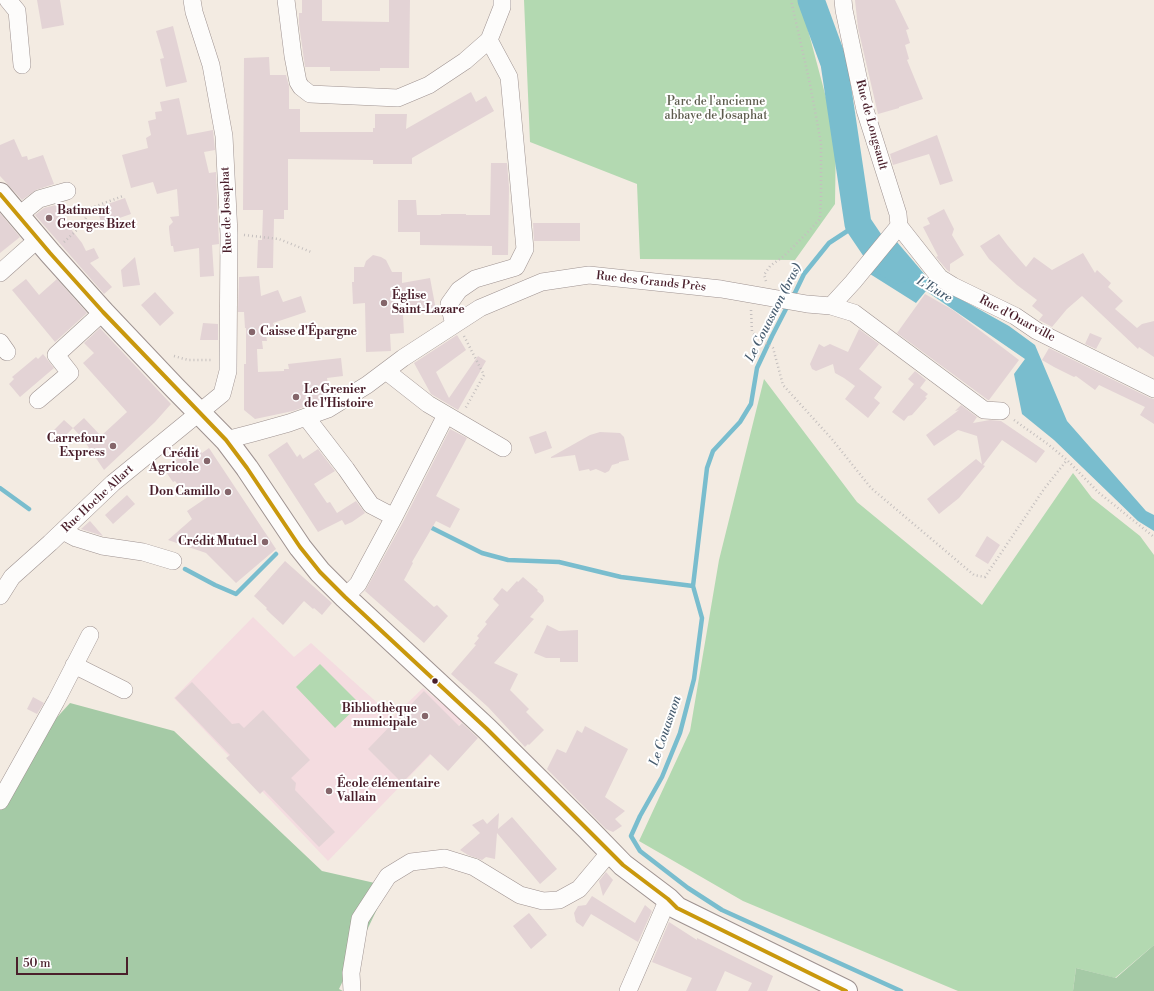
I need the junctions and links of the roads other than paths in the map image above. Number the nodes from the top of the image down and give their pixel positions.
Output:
1 (8, 0) edge
2 (192, 0) edge
3 (286, 0) edge
4 (502, 0) edge
5 (843, 0) edge
6 (490, 40) junction
7 (22, 65) dead end
8 (67, 191) dead end
9 (0, 194) edge
10 (18, 216) junction
11 (896, 229) junction
12 (44, 246) junction
13 (0, 273) edge
14 (832, 306) junction
15 (103, 312) junction
16 (458, 329) junction
17 (386, 371) junction
18 (1154, 389) edge
19 (38, 400) dead end
20 (1001, 411) road end
21 (199, 412) junction
22 (306, 417) junction
23 (452, 418) junction
24 (226, 440) junction
25 (503, 448) dead end
26 (394, 517) junction
27 (63, 531) junction
28 (173, 561) dead end
29 (2, 588) edge
30 (345, 597) junction
31 (90, 635) dead end
32 (74, 665) junction
33 (124, 690) dead end
34 (0, 801) edge
35 (610, 852) junction
36 (668, 899) junction
37 (352, 991) edge
38 (628, 991) edge
39 (846, 991) edge

1 - 7 street
2 - 21 street, Rue de Josaphat
3 - 6 street
4 - 6 street
5 - 11 street, Rue de Longsault
6 - 16 street
8 - 10 street
9 - 10 main road
10 - 12 main road
11 - 14 street
11 - 18 street, Rue d'Ouarville
12 - 13 street
12 - 15 main road
14 - 16 street, Rue des Grands Près
14 - 20 street, Rue des Grands Près
15 - 19 street
15 - 21 main road
16 - 17 street, Rue des Grands Près
17 - 22 street, Rue des Grands Près
17 - 23 street
21 - 24 main road
21 - 27 street, Rue Hoche Allart
22 - 24 street, Rue des Grands Près
22 - 26 street
23 - 25 street
23 - 26 street
24 - 30 main road
26 - 30 street
27 - 28 street
27 - 29 street, Rue Hoche Allart
30 - 35 main road
31 - 32 street
32 - 33 street
32 - 34 street
35 - 36 main road
35 - 37 street
36 - 38 street
36 - 39 main road

